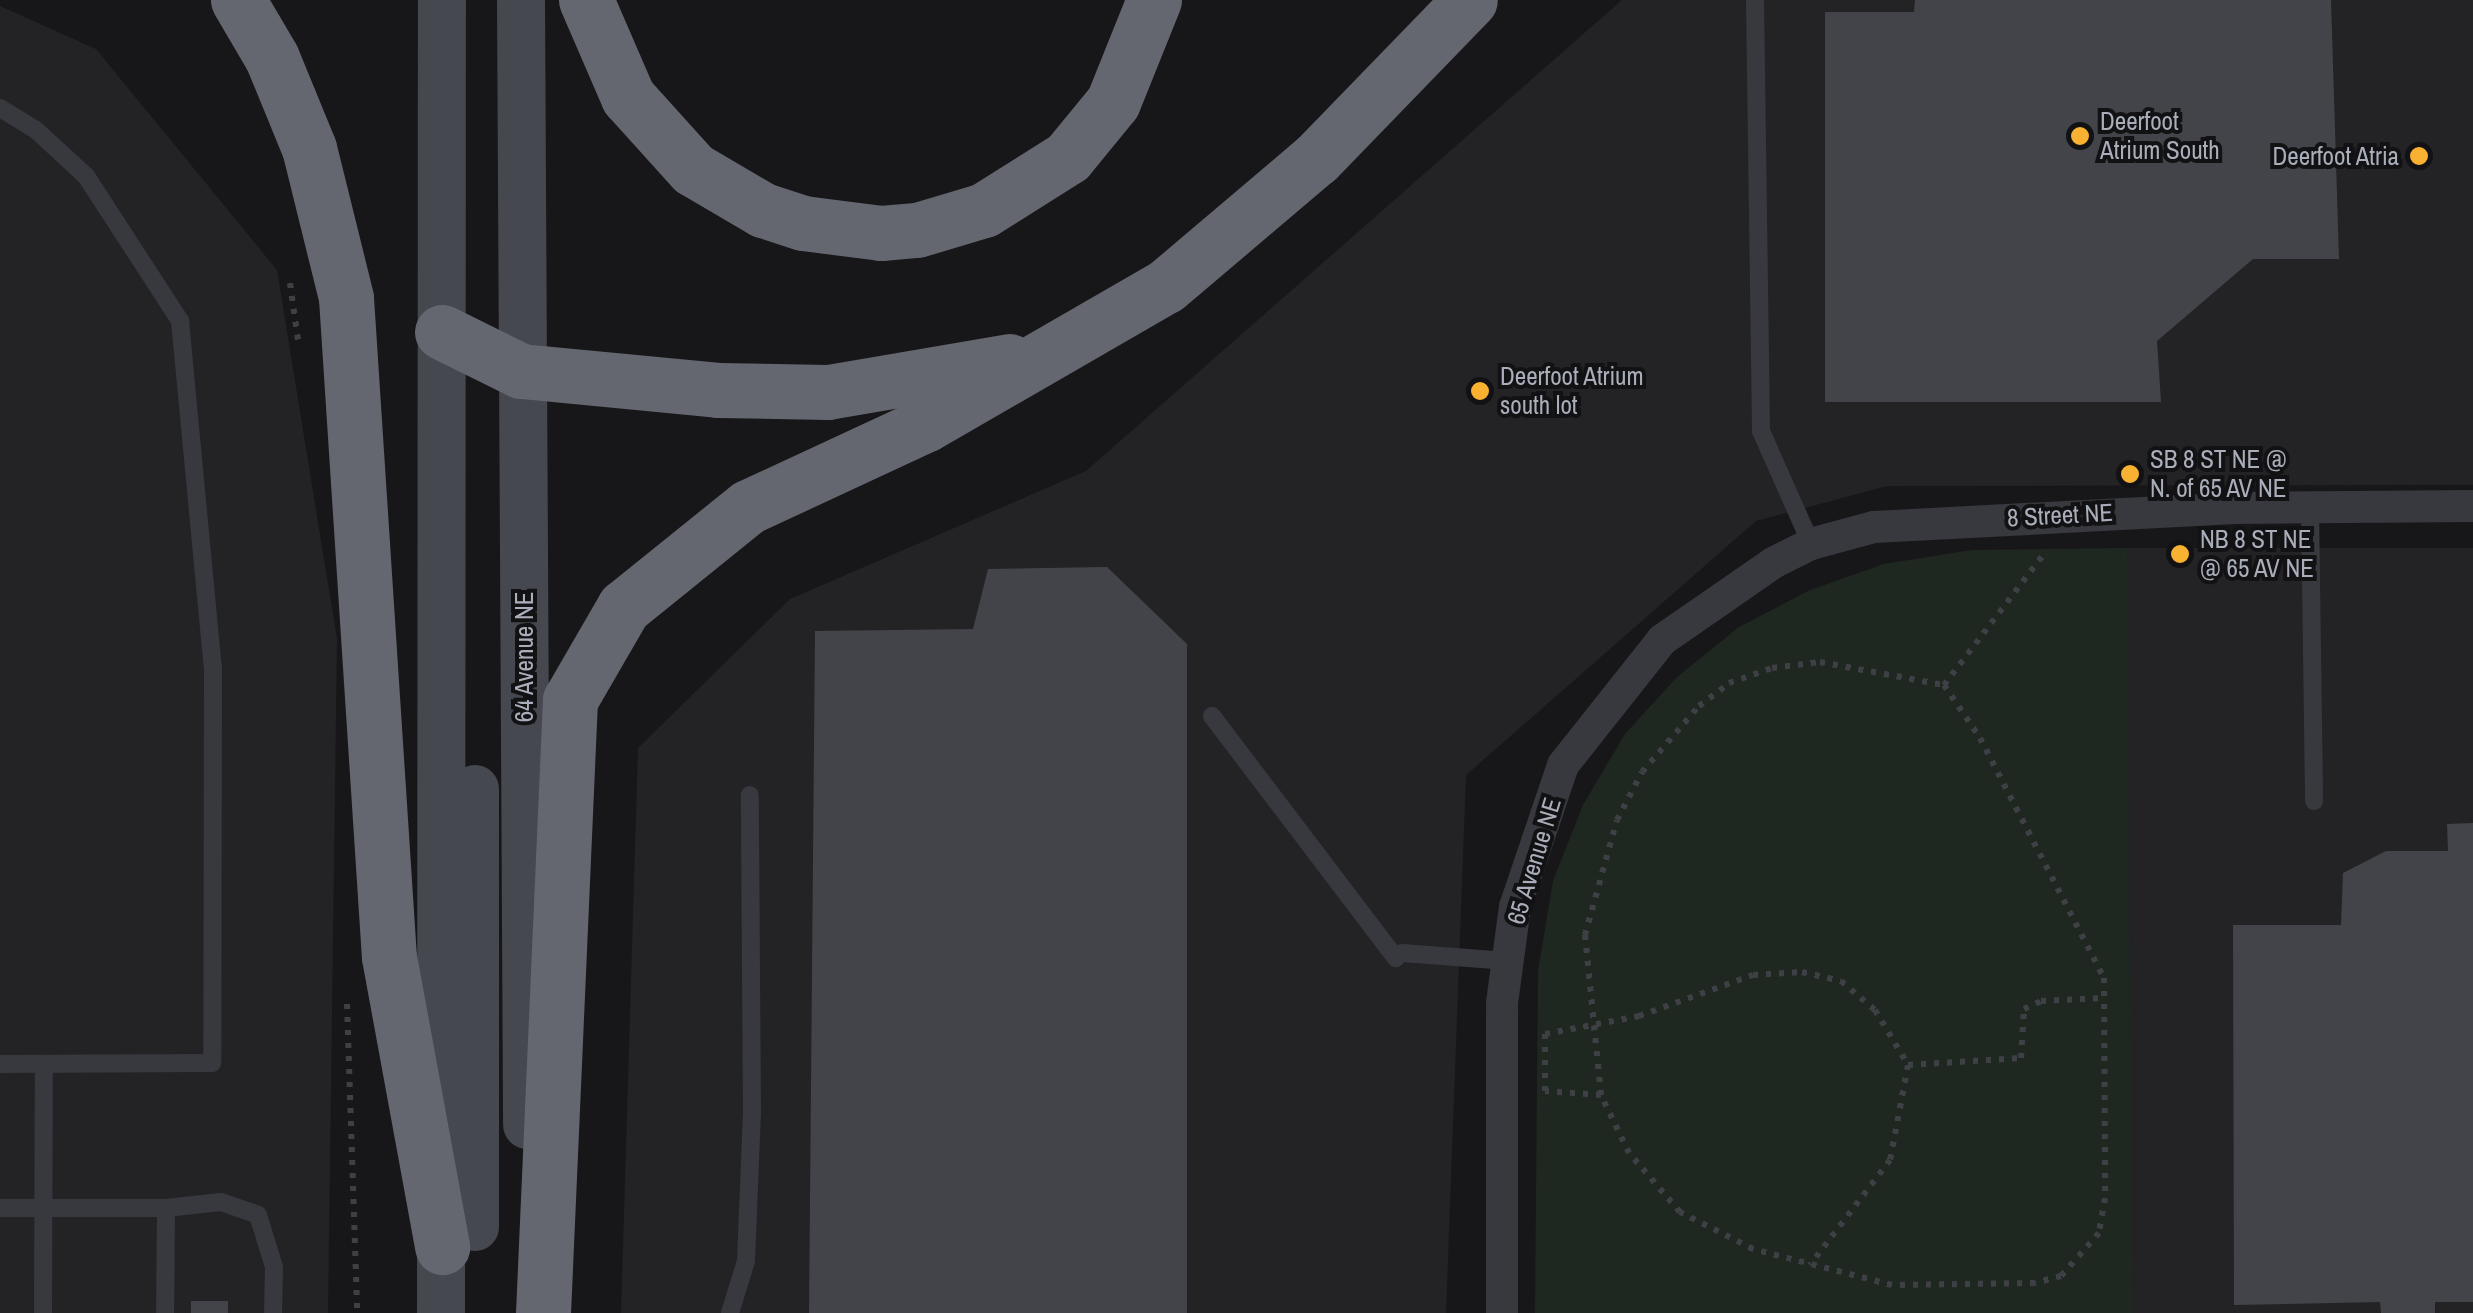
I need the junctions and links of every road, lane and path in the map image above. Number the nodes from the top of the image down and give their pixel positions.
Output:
1 (238, 0) edge
2 (442, 0) edge
3 (521, 0) edge
4 (586, 0) edge
5 (1154, 0) edge
6 (1470, 0) edge
7 (1755, 0) edge
8 (0, 108) edge
9 (442, 332) junction
10 (1042, 355) junction
11 (521, 372) junction
12 (2473, 506) edge
13 (2310, 507) junction
14 (2054, 515) junction
15 (1811, 544) junction
16 (1773, 563) joint
17 (442, 568) junction
18 (1944, 685) junction
19 (1212, 716) dead end
20 (750, 796) dead end
21 (2314, 801) dead end
22 (1508, 961) junction
23 (2105, 998) junction
24 (1595, 1028) junction
25 (0, 1064) edge
26 (44, 1064) junction
27 (1908, 1065) junction
28 (1601, 1095) junction
29 (0, 1208) edge
30 (166, 1208) junction
31 (44, 1209) junction
32 (442, 1248) junction
33 (1810, 1265) junction
34 (42, 1313) edge
35 (165, 1313) edge
36 (273, 1313) edge
37 (441, 1313) edge
38 (473, 1313) edge
39 (528, 1313) edge
40 (543, 1313) edge
41 (730, 1313) edge
42 (1502, 1313) edge

1 - 32 highway
2 - 9 street
3 - 11 street, 64 Avenue NE
4 - 5 highway
6 - 10 highway
7 - 15 lane
8 - 26 lane
9 - 11 highway
9 - 17 street
10 - 11 highway
10 - 40 highway
11 - 39 street, 64 Avenue NE
12 - 13 street, 8 Street NE
13 - 14 street, 8 Street NE
13 - 21 lane
14 - 15 street, 8 Street NE
14 - 18 path
15 - 16 street, 8 Street NE
16 - 22 street, 65 Avenue NE
17 - 32 street
17 - 38 street
18 - 23 path
18 - 24 path
19 - 22 lane
20 - 41 lane
22 - 42 street, 65 Avenue NE
23 - 27 path
23 - 33 path
24 - 27 path
24 - 28 path
24 - 28 path
25 - 26 lane
26 - 31 lane
27 - 33 path
28 - 33 path
29 - 31 lane
30 - 31 lane
30 - 35 lane
30 - 36 lane
31 - 34 lane
32 - 37 street

